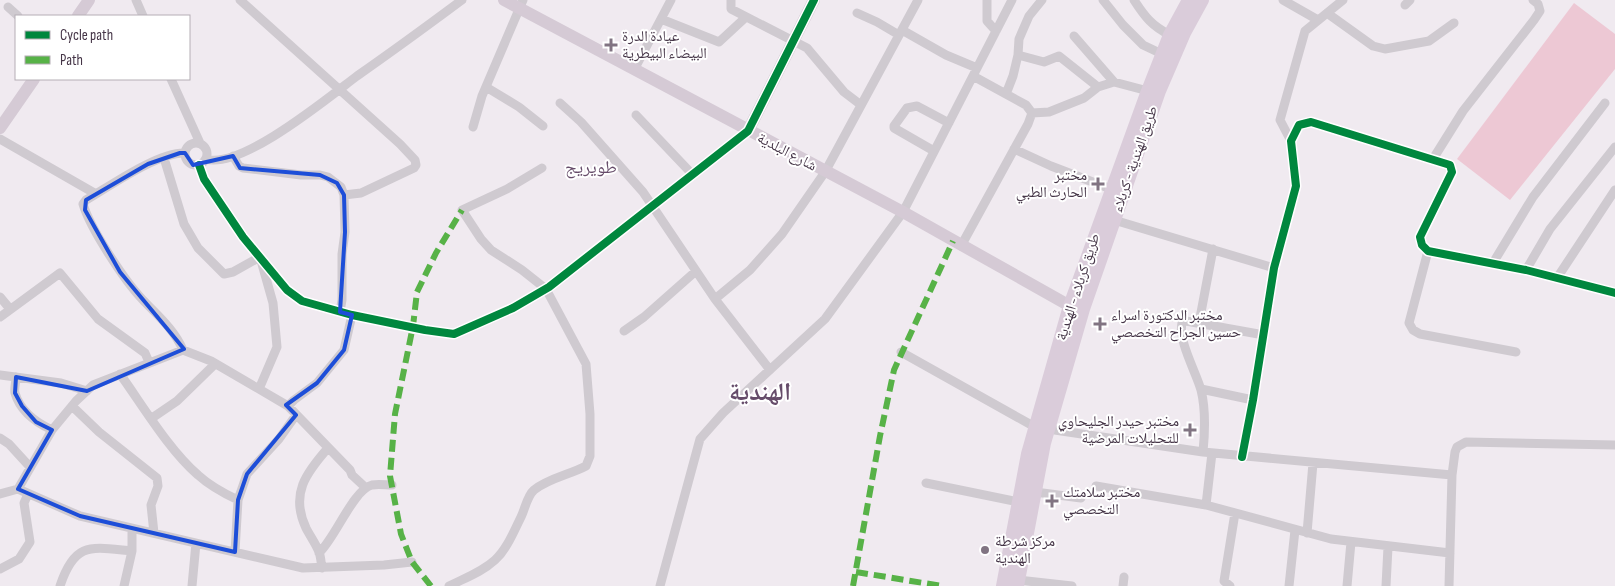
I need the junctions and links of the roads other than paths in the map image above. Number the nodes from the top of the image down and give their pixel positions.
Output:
1 (89, 0) edge
2 (136, 0) edge
3 (240, 0) edge
4 (462, 0) edge
5 (504, 0) edge
6 (731, 0) edge
7 (814, 0) edge
8 (918, 0) edge
9 (987, 0) edge
10 (1012, 0) edge
11 (1042, 0) edge
12 (1104, 0) edge
13 (1134, 0) edge
14 (1189, 0) edge
15 (1202, 0) edge
16 (1282, 0) edge
17 (1343, 0) edge
18 (1533, 0) edge
19 (666, 1) edge
20 (521, 5) edge
21 (8, 7) dead end
22 (857, 13) dead end
23 (1327, 13) junction
24 (17, 15) edge
25 (79, 15) edge
26 (143, 15) edge
27 (746, 17) junction
28 (661, 19) junction
29 (1318, 20) junction
30 (1454, 24) dead end
31 (996, 31) junction
32 (901, 32) junction
33 (1170, 35) junction
34 (1074, 36) dead end
35 (794, 41) junction
36 (1162, 54) junction
37 (1018, 55) junction
38 (634, 70) junction
39 (975, 72) junction
40 (33, 80) edge
41 (171, 80) edge
42 (1114, 82) junction
43 (486, 86) junction
44 (1098, 88) junction
45 (338, 90) junction
46 (1148, 91) junction
47 (1006, 94) junction
48 (560, 103) dead end
49 (1605, 103) dead end
50 (861, 105) junction
51 (1032, 113) junction
52 (636, 114) dead end
53 (948, 123) junction
54 (543, 126) dead end
55 (473, 127) dead end
56 (0, 128) edge
57 (748, 131) junction
58 (0, 139) edge
59 (1291, 141) junction
60 (200, 143) junction
61 (1615, 147) edge
62 (1014, 149) junction
63 (934, 151) junction
64 (185, 153) junction
65 (233, 156) junction
66 (164, 158) junction
67 (1433, 160) junction
68 (203, 162) junction
69 (542, 168) dead end
70 (826, 172) junction
71 (693, 174) junction
72 (1111, 189) junction
73 (1615, 190) edge
74 (96, 194) junction
75 (344, 195) junction
76 (651, 206) junction
77 (903, 212) junction
78 (1114, 220) junction
79 (961, 246) junction
80 (1213, 249) junction
81 (1428, 251) junction
82 (260, 257) junction
83 (1493, 263) junction
84 (1274, 268) junction
85 (1526, 270) junction
86 (696, 271) junction
87 (1557, 278) junction
88 (546, 289) junction
89 (1615, 293) edge
90 (0, 298) edge
91 (715, 299) junction
92 (1070, 306) junction
93 (10, 309) junction
94 (340, 312) junction
95 (352, 315) junction
96 (0, 317) edge
97 (1199, 323) junction
98 (624, 331) dead end
99 (1264, 335) junction
100 (183, 350) junction
101 (901, 352) dead end
102 (1516, 352) dead end
103 (149, 362) junction
104 (215, 364) junction
105 (770, 370) junction
106 (120, 374) junction
107 (0, 375) edge
108 (16, 377) junction
109 (259, 389) junction
110 (1201, 389) junction
111 (87, 390) junction
112 (1253, 400) junction
113 (72, 406) junction
114 (288, 406) junction
115 (296, 415) junction
116 (152, 418) junction
117 (1041, 428) junction
118 (52, 430) junction
119 (0, 438) edge
120 (1615, 445) edge
121 (328, 448) junction
122 (1207, 453) junction
123 (1242, 457) junction
124 (1313, 463) junction
125 (30, 467) junction
126 (1452, 476) junction
127 (926, 482) dead end
128 (392, 485) dead end
129 (1096, 486) dead end
130 (366, 488) junction
131 (18, 489) junction
132 (1035, 492) junction
133 (0, 494) edge
134 (28, 494) junction
135 (1081, 498) dead end
136 (238, 500) junction
137 (1019, 502) junction
138 (1206, 505) junction
139 (1235, 513) junction
140 (132, 528) junction
141 (1295, 530) junction
142 (154, 533) junction
143 (1307, 533) junction
144 (1351, 542) junction
145 (196, 543) junction
146 (1388, 547) junction
147 (132, 551) junction
148 (235, 552) junction
149 (319, 552) junction
150 (1450, 553) junction
151 (412, 562) dead end
152 (322, 568) junction
153 (0, 569) edge
154 (1018, 583) edge
155 (60, 586) edge
156 (124, 586) edge
157 (192, 586) edge
158 (449, 586) edge
159 (660, 586) edge
160 (1003, 586) edge
161 (1072, 586) edge
162 (1230, 586) edge
163 (1288, 586) edge
164 (1348, 586) edge
165 (1386, 586) edge
166 (1449, 586) edge

1 - 25 main road
2 - 26 street
3 - 45 street
4 - 45 street
5 - 20 main road, شارع البلدية
6 - 27 street
7 - 35 main road
8 - 32 street
9 - 31 street
10 - 31 street
11 - 37 street
12 - 36 street
13 - 33 street
14 - 33 main road, طريق كربلاء - الهندية
15 - 78 main road, طريق الهندية - كربلاء
16 - 29 street
17 - 23 street
18 - 67 street
19 - 28 street
20 - 38 main road, شارع البلدية
20 - 43 street
21 - 24 street
22 - 32 street
23 - 29 street
23 - 30 street
27 - 28 street
27 - 35 street
28 - 38 street
29 - 59 street
31 - 39 street
32 - 39 street
32 - 50 street
33 - 36 main road, طريق كربلاء - الهندية
34 - 42 street
35 - 50 street
35 - 57 main road
36 - 46 main road, طريق كربلاء - الهندية
37 - 44 street
37 - 47 street
38 - 57 main road, شارع البلدية
39 - 47 street
39 - 53 street
40 - 56 main road
41 - 60 street
42 - 44 street
42 - 46 street
43 - 54 street
43 - 55 street
44 - 51 street
45 - 65 street
45 - 75 street
46 - 72 main road, طريق كربلاء - الهندية
47 - 51 street
48 - 76 street
49 - 83 street
50 - 70 street
51 - 62 street
52 - 71 street
53 - 63 street
53 - 63 street
57 - 70 main road, شارع البلدية
57 - 71 street
58 - 74 street
59 - 67 street
59 - 84 street
60 - 64 street
60 - 68 street
61 - 85 street
62 - 72 street
62 - 79 street
63 - 77 street
64 - 66 street
64 - 68 street
65 - 68 street
65 - 75 street
66 - 74 street
66 - 82 street
67 - 81 street
68 - 82 street
69 - 88 street
70 - 77 main road, شارع البلدية
70 - 91 street
71 - 76 street
72 - 92 main road, طريق كربلاء - الهندية
73 - 87 street
74 - 100 street
75 - 94 street
76 - 86 street
76 - 88 street
77 - 79 main road, شارع البلدية
77 - 105 street
78 - 80 street
78 - 117 main road, طريق الهندية - كربلاء
79 - 92 main road, شارع البلدية
80 - 84 street
80 - 97 street
81 - 83 street
81 - 102 street
82 - 94 street
82 - 109 street
83 - 85 street
84 - 99 street
85 - 87 street
86 - 91 street
86 - 98 street
87 - 89 street
88 - 95 street
88 - 158 street
90 - 93 street
91 - 105 street
92 - 117 main road, طريق كربلاء - الهندية
93 - 96 street
93 - 103 street
94 - 95 street
95 - 114 street
97 - 99 street
97 - 110 street
99 - 112 street
100 - 103 street
100 - 104 street
101 - 117 street
103 - 106 street
104 - 109 street
104 - 116 street
105 - 159 street
106 - 111 street
106 - 116 street
107 - 108 street
108 - 111 street
108 - 118 street
109 - 114 street
110 - 112 street
110 - 122 street
111 - 113 street
112 - 123 street
113 - 118 street
113 - 142 street
114 - 115 street
115 - 121 street
115 - 136 street
116 - 136 street
117 - 122 street
117 - 132 main road, طريق الهندية - كربلاء
117 - 137 main road, طريق كربلاء - الهندية
118 - 125 street
119 - 125 street
120 - 126 street
121 - 130 street
121 - 149 street
122 - 123 street
122 - 138 street
123 - 124 street
124 - 126 street
124 - 143 street
125 - 131 street
126 - 150 street
127 - 137 street
128 - 130 street
129 - 138 street
130 - 149 street
131 - 133 street
131 - 134 street
132 - 135 street
132 - 154 main road, طريق الهندية - كربلاء
134 - 140 street
134 - 153 street
136 - 148 street
137 - 160 main road, طريق كربلاء - الهندية
138 - 139 street
139 - 141 street
139 - 162 street
140 - 142 street
140 - 147 street
141 - 143 street
141 - 163 street
142 - 145 street
143 - 144 street
144 - 146 street
144 - 164 street
145 - 148 street
145 - 157 street
146 - 150 street
146 - 165 street
147 - 155 street
147 - 156 street
148 - 152 street
149 - 152 street
150 - 166 street
151 - 152 street
154 - 161 street

